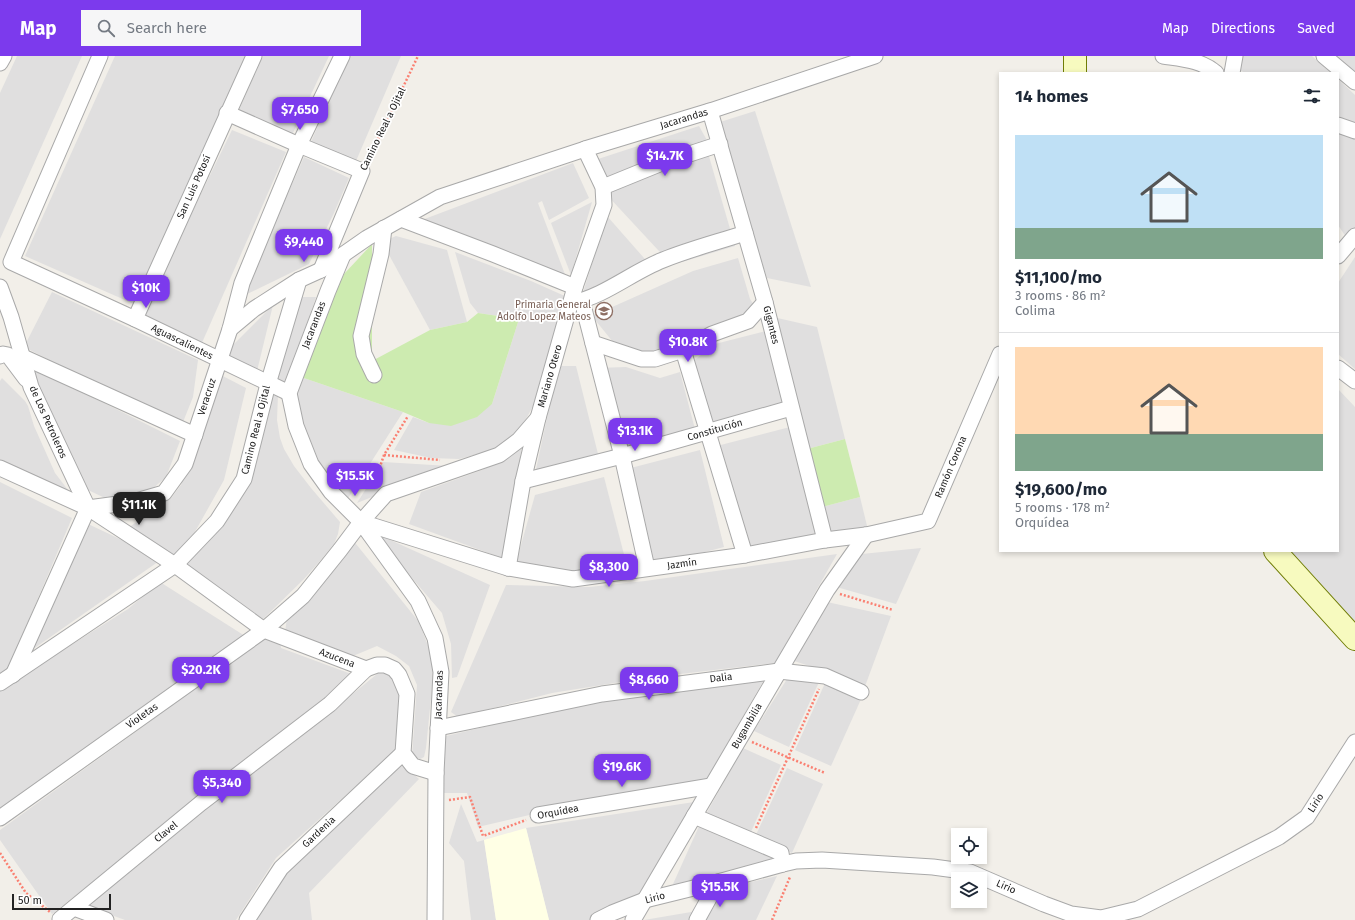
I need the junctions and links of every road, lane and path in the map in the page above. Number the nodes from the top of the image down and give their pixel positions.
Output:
1 (4, 56) edge
2 (100, 56) edge
3 (254, 56) edge
4 (342, 56) edge
5 (418, 56) edge
6 (875, 56) edge
7 (1075, 56) edge
8 (1163, 56) edge
9 (1236, 56) edge
10 (1324, 56) edge
11 (0, 63) edge
12 (1075, 72) edge
13 (1215, 72) edge
14 (1232, 72) edge
15 (1355, 82) edge
16 (710, 111) junction
17 (227, 113) junction
18 (1339, 125) edge
19 (1355, 131) edge
20 (720, 144) junction
21 (299, 145) junction
22 (585, 149) junction
23 (362, 171) junction
24 (603, 188) junction
25 (401, 219) junction
26 (384, 228) junction
27 (745, 233) junction
28 (343, 255) junction
29 (320, 270) junction
30 (299, 280) junction
31 (0, 287) edge
32 (575, 287) junction
33 (576, 302) junction
34 (765, 302) junction
35 (6, 313) edge
36 (135, 319) junction
37 (230, 329) junction
38 (593, 343) junction
39 (683, 350) junction
40 (0, 356) edge
41 (999, 356) edge
42 (23, 357) junction
43 (219, 360) junction
44 (1339, 369) edge
45 (374, 374) dead end
46 (1355, 381) edge
47 (268, 384) junction
48 (31, 387) junction
49 (289, 393) junction
50 (792, 408) junction
51 (408, 416) dead end
52 (538, 418) junction
53 (708, 431) junction
54 (195, 435) junction
55 (384, 455) junction
56 (622, 456) junction
57 (446, 461) dead end
58 (0, 468) edge
59 (523, 481) junction
60 (371, 492) dead end
61 (88, 508) junction
62 (361, 522) junction
63 (866, 535) junction
64 (825, 540) junction
65 (1276, 552) edge
66 (745, 555) junction
67 (174, 565) junction
68 (508, 568) junction
69 (647, 568) junction
70 (827, 590) junction
71 (894, 610) dead end
72 (264, 630) junction
73 (1355, 639) edge
74 (366, 669) junction
75 (779, 670) junction
76 (825, 676) junction
77 (6, 680) edge
78 (861, 692) dead end
79 (438, 728) junction
80 (740, 738) junction
81 (1355, 742) edge
82 (403, 753) junction
83 (788, 757) junction
84 (436, 773) junction
85 (825, 774) dead end
86 (711, 786) junction
87 (436, 801) junction
88 (538, 815) joint
89 (694, 816) junction
90 (0, 818) edge
91 (751, 840) junction
92 (0, 852) edge
93 (790, 863) junction
94 (718, 882) junction
95 (645, 900) junction
96 (74, 908) junction
97 (60, 919) edge
98 (106, 920) edge
99 (247, 920) edge
100 (435, 920) edge
101 (598, 920) edge
102 (633, 920) edge
103 (697, 920) edge
104 (772, 920) edge

1 - 11 street
2 - 36 street, Aguascalientes
3 - 17 street, San Luis Potosí
4 - 21 street, Veracruz
5 - 23 path, Camino Real a Ojital
6 - 16 street, Jacarandas
7 - 12 main road
8 - 13 street
9 - 14 street
10 - 15 street
16 - 20 street, Gigantes
16 - 22 street, Jacarandas
17 - 21 street
17 - 36 street, San Luis Potosí
18 - 19 street
20 - 24 street
20 - 27 street, Gigantes
21 - 23 street
21 - 37 street, Veracruz
22 - 24 street, Mariano Otero
22 - 25 street, Jacarandas
23 - 29 street, Camino Real a Ojital
24 - 32 street, Mariano Otero
25 - 26 street, Jacarandas
25 - 32 street
26 - 28 street, Jacarandas
26 - 45 street
27 - 33 street
27 - 34 street, Gigantes
28 - 29 street
28 - 49 street, Jacarandas
29 - 30 street
30 - 37 street
30 - 47 street, Camino Real a Ojital
31 - 35 street, de Los Petroleros
32 - 33 street, Mariano Otero
33 - 38 street
33 - 52 street, Mariano Otero
34 - 39 street
34 - 50 street, Gigantes
35 - 42 street, de Los Petroleros
36 - 43 street, Aguascalientes
37 - 43 street, Veracruz
38 - 39 street
38 - 56 street
39 - 53 street
40 - 48 street
41 - 63 street, Ramón Corona
42 - 48 street, de Los Petroleros
42 - 54 street
43 - 47 street, Aguascalientes
43 - 54 street, Veracruz
44 - 46 street
47 - 49 street, Aguascalientes
47 - 67 street, Camino Real a Ojital
48 - 61 street, de Los Petroleros
49 - 62 street, Jacarandas
50 - 53 street, Constitución
50 - 64 street, Gigantes
51 - 55 path
52 - 59 street, Mariano Otero
52 - 62 street, Violetas
53 - 56 street, Constitución
53 - 66 street
54 - 61 street, Veracruz
55 - 57 path
55 - 60 path
56 - 59 street, Constitución
56 - 69 street
58 - 61 street, Azucena
59 - 68 street, Mariano Otero
61 - 67 street, Azucena
61 - 77 street
62 - 68 street, Jazmín
62 - 72 street, Violetas
62 - 79 street, Jacarandas
63 - 64 street, Jazmín
63 - 70 street, Bugambilia
64 - 66 street, Jazmín
65 - 73 main road
66 - 69 street, Jazmín
67 - 72 street, Azucena
67 - 77 street, Camino Real a Ojital
68 - 69 street, Jazmín
70 - 71 path
70 - 75 street, Bugambilia
72 - 74 street, Azucena
72 - 90 street, Violetas
74 - 82 street, Azucena
74 - 96 street, Clavel
75 - 76 street, Dalia
75 - 79 street, Dalia
75 - 80 street, Bugambilia
76 - 78 street, Dalia
76 - 83 path
79 - 84 street, Jacarandas
80 - 83 path
80 - 86 street, Bugambilia
81 - 93 street, Lirio
82 - 84 street
82 - 99 street, Gardenia
83 - 85 path
83 - 91 path
84 - 87 street, Jacarandas
86 - 88 street, Orquídea
86 - 89 street, Bugambilia
87 - 88 path, Orquídea
87 - 100 street, Jacarandas
89 - 91 street
89 - 95 street, Bugambilia
91 - 93 street
92 - 97 path
93 - 94 street, Lirio
93 - 104 path
94 - 95 street, Lirio
94 - 103 street
95 - 101 street, Lirio
95 - 102 street, Bugambilia
96 - 97 street, Clavel
96 - 98 street

